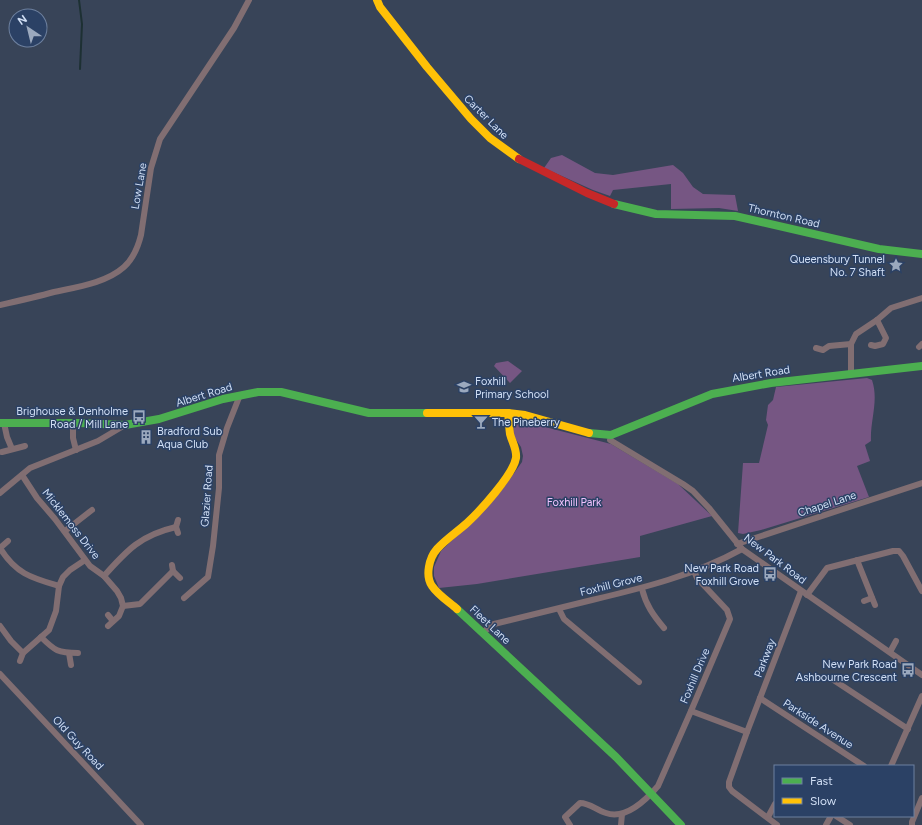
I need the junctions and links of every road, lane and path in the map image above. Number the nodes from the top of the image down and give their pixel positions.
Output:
1 (249, 0) edge
2 (377, 0) edge
3 (639, 211) joint
4 (922, 254) edge
5 (922, 298) edge
6 (0, 305) edge
7 (877, 320) junction
8 (851, 344) junction
9 (871, 345) dead end
10 (816, 348) dead end
11 (922, 366) edge
12 (851, 373) junction
13 (240, 396) junction
14 (508, 413) junction
15 (2, 423) edge
16 (73, 423) junction
17 (125, 425) junction
18 (611, 435) junction
19 (25, 446) dead end
20 (12, 449) junction
21 (76, 450) junction
22 (2, 452) dead end
23 (22, 476) junction
24 (922, 483) edge
25 (0, 493) edge
26 (92, 510) dead end
27 (178, 520) dead end
28 (65, 531) junction
29 (8, 541) dead end
30 (737, 544) junction
31 (742, 549) junction
32 (85, 560) junction
33 (857, 560) junction
34 (694, 571) junction
35 (104, 576) junction
36 (180, 578) dead end
37 (60, 586) junction
38 (642, 588) junction
39 (922, 591) edge
40 (804, 593) junction
41 (184, 598) dead end
42 (872, 598) junction
43 (864, 601) dead end
44 (875, 605) dead end
45 (123, 606) junction
46 (559, 608) junction
47 (108, 615) dead end
48 (113, 621) junction
49 (0, 626) edge
50 (108, 626) dead end
51 (664, 628) dead end
52 (482, 633) junction
53 (41, 637) junction
54 (896, 641) dead end
55 (890, 652) junction
56 (23, 653) junction
57 (69, 653) junction
58 (78, 653) dead end
59 (20, 661) dead end
60 (71, 665) dead end
61 (921, 673) edge
62 (0, 674) edge
63 (832, 679) dead end
64 (639, 682) dead end
65 (922, 696) edge
66 (760, 698) junction
67 (691, 711) junction
68 (908, 729) junction
69 (747, 732) junction
70 (861, 765) edge
71 (891, 765) edge
72 (651, 794) junction
73 (922, 798) edge
74 (774, 806) edge
75 (622, 814) junction
76 (768, 817) junction
77 (838, 817) edge
78 (141, 825) edge
79 (570, 825) edge
80 (621, 825) edge
81 (681, 825) edge
82 (777, 825) edge
83 (850, 825) edge
84 (912, 825) edge

1 - 6 street, Low Lane
2 - 3 street, Carter Lane
3 - 4 street, Thornton Road
5 - 7 street
7 - 8 street
7 - 9 street
8 - 10 street
8 - 12 street
11 - 12 street, Albert Road
12 - 18 street, Albert Road
13 - 14 street, Albert Road
13 - 17 street, Albert Road
13 - 41 street, Glazier Road
14 - 18 street, Albert Road
14 - 52 street, Fleet Lane
15 - 16 street, Albert Road
15 - 20 street
16 - 17 street, Albert Road
16 - 21 street
17 - 21 street
18 - 30 street, New Park Road
19 - 20 street
20 - 22 street
21 - 23 street
23 - 25 street
23 - 28 street, Micklemoss Drive
24 - 30 street, Chapel Lane
26 - 28 street
27 - 35 street
28 - 32 street, Micklemoss Drive
29 - 37 street
30 - 31 street, New Park Road
31 - 34 street, Foxhill Grove
31 - 40 street, New Park Road
32 - 35 street, Micklemoss Drive
32 - 37 street
33 - 39 street, Parkway
33 - 40 street, Parkway
33 - 42 street
34 - 38 street, Foxhill Grove
34 - 67 street, Foxhill Drive
35 - 45 street, Micklemoss Drive
36 - 45 street
37 - 53 street
38 - 46 street, Foxhill Grove
38 - 51 street
40 - 55 street, New Park Road
40 - 66 street, Parkway
42 - 43 street
42 - 44 street
45 - 48 street
46 - 52 street, Foxhill Grove
46 - 64 street
47 - 48 street
48 - 50 street
49 - 56 street
52 - 72 street, Fleet Lane
53 - 56 street
53 - 57 street
54 - 55 street
55 - 61 street, New Park Road
56 - 59 street
57 - 58 street
57 - 60 street
62 - 78 street, Old Guy Road
63 - 68 street
65 - 68 street
66 - 69 street, Parkway
66 - 70 street, Parkside Avenue
67 - 69 street
67 - 72 street, Foxhill Drive
68 - 71 street
69 - 76 street, Parkway
72 - 75 street, Foxhill Drive
72 - 81 street, Fleet Lane
73 - 84 street
74 - 76 street
75 - 79 street
75 - 80 street
76 - 82 street
77 - 83 street

